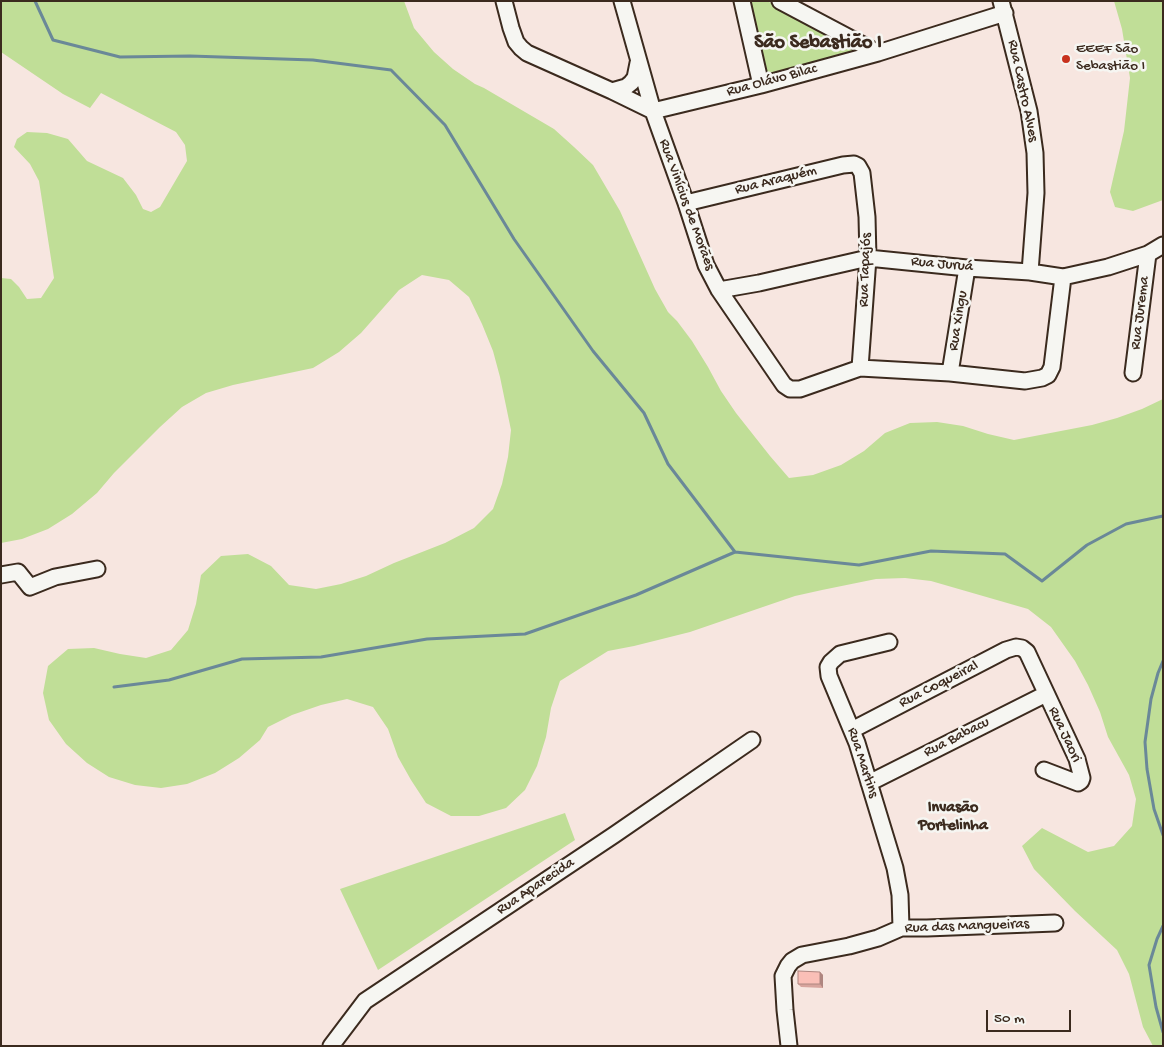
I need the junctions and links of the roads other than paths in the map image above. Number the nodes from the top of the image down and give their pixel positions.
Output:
1 (504, 1) edge
2 (622, 1) edge
3 (742, 1) edge
4 (780, 1) edge
5 (1003, 7) edge
6 (878, 53) junction
7 (638, 60) junction
8 (761, 85) junction
9 (612, 91) junction
10 (653, 111) junction
11 (862, 173) joint
12 (686, 203) junction
13 (1163, 245) edge
14 (1148, 254) junction
15 (868, 258) junction
16 (967, 268) junction
17 (1030, 272) junction
18 (1063, 277) junction
19 (720, 290) junction
20 (860, 368) junction
21 (950, 373) junction
22 (1133, 373) dead end
23 (97, 569) dead end
24 (1, 575) edge
25 (889, 642) dead end
26 (1027, 652) joint
27 (1046, 694) junction
28 (852, 730) junction
29 (752, 740) dead end
30 (1044, 770) dead end
31 (869, 783) junction
32 (1054, 924) dead end
33 (902, 928) junction
34 (331, 1046) edge
35 (789, 1046) edge

1 - 9 street
2 - 7 street, Rua Vinícius de Morães
3 - 8 street
4 - 6 street
5 - 6 street, Rua Olávo Bilac
5 - 17 street, Rua Castro Alves
6 - 8 street, Rua Olávo Bilac
7 - 9 street
7 - 10 street, Rua Vinícius de Morães
8 - 10 street, Rua Olávo Bilac
9 - 10 street
10 - 12 street, Rua Vinícius de Morães
11 - 12 street, Rua Araquém
11 - 15 street, Rua Tapajós
12 - 19 street, Rua Vinícius de Morães
13 - 14 street, Rua Juruá
14 - 18 street, Rua Juruá
14 - 22 street, Rua Jurema
15 - 16 street, Rua Juruá
15 - 19 street, Rua Juruá
15 - 20 street, Rua Tapajós
16 - 17 street, Rua Juruá
16 - 21 street, Rua Xingu
17 - 18 street, Rua Juruá
18 - 21 street, Rua Vinícius de Morães
19 - 20 street, Rua Vinícius de Morães
20 - 21 street, Rua Vinícius de Morães
23 - 24 street
25 - 28 street, Rua Martins
26 - 27 street, Rua Jaori
26 - 28 street, Rua Coqueiral
27 - 30 street, Rua Jaori
27 - 31 street, Rua Babacu
28 - 31 street, Rua Martins
29 - 34 street, Rua Aparecida
31 - 33 street, Rua Martins
32 - 33 street, Rua das Mangueiras
33 - 35 street, Rua das Mangueiras

